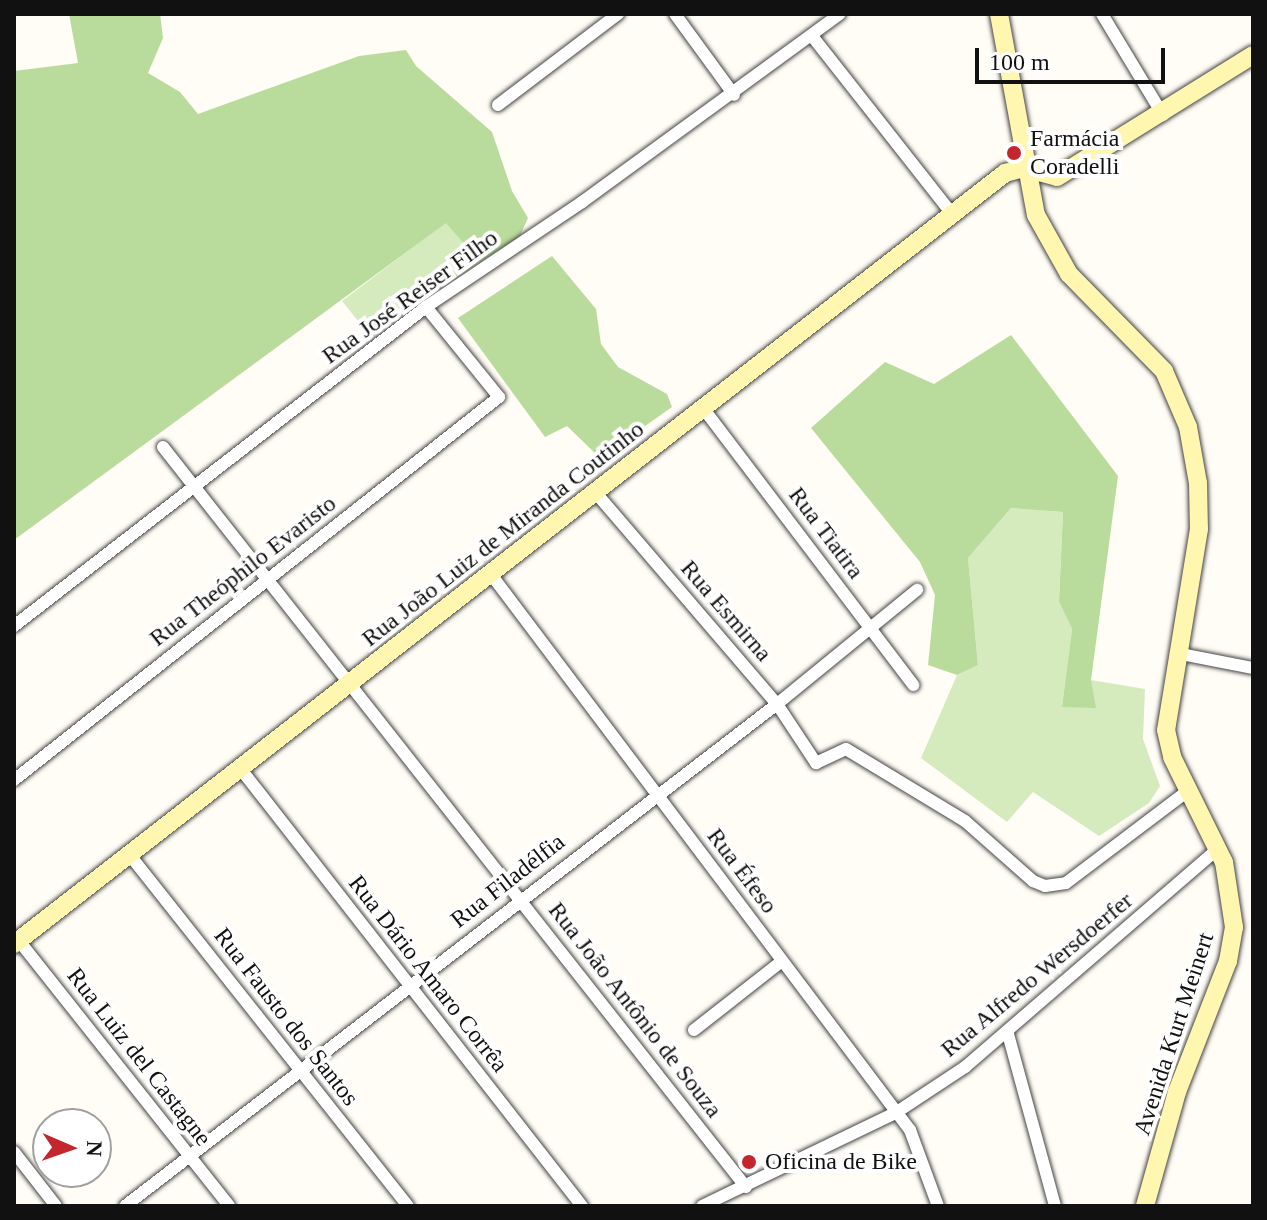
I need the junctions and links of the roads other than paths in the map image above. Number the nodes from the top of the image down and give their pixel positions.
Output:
1 (618, 14) edge
2 (675, 14) edge
3 (840, 14) edge
4 (999, 14) edge
5 (1102, 14) edge
6 (812, 36) junction
7 (1253, 55) edge
8 (734, 95) junction
9 (498, 105) dead end
10 (1163, 115) junction
11 (1024, 168) junction
12 (1057, 177) junction
13 (952, 214) junction
14 (1041, 225) junction
15 (426, 307) junction
16 (703, 408) junction
17 (163, 447) dead end
18 (194, 486) junction
19 (596, 493) junction
20 (490, 573) junction
21 (268, 579) junction
22 (917, 590) dead end
23 (14, 626) edge
24 (869, 627) junction
25 (1176, 653) junction
26 (1253, 668) edge
27 (349, 683) junction
28 (913, 685) dead end
29 (777, 704) junction
30 (240, 768) junction
31 (14, 780) edge
32 (1189, 790) junction
33 (656, 793) junction
34 (1219, 848) junction
35 (129, 854) junction
36 (520, 899) junction
37 (16, 940) edge
38 (782, 961) junction
39 (409, 985) junction
40 (694, 1030) dead end
41 (1008, 1034) junction
42 (300, 1070) junction
43 (897, 1112) junction
44 (14, 1152) edge
45 (189, 1156) junction
46 (746, 1187) junction
47 (56, 1206) edge
48 (125, 1206) edge
49 (229, 1206) edge
50 (408, 1206) edge
51 (582, 1206) edge
52 (702, 1206) edge
53 (938, 1206) edge
54 (1055, 1206) edge
55 (1145, 1206) edge

1 - 9 street
2 - 8 street
3 - 6 street, Rua José Reiser Filho
4 - 11 main road
5 - 10 street
6 - 8 street, Rua José Reiser Filho
6 - 13 street
7 - 10 main road
8 - 15 street, Rua José Reiser Filho
10 - 12 main road
11 - 12 main road
11 - 13 main road, Rua João Luiz de Miranda Coutinho
11 - 14 main road, Avenida Kurt Meinert
12 - 14 main road
13 - 16 main road, Rua João Luiz de Miranda Coutinho
14 - 25 main road, Avenida Kurt Meinert
15 - 18 street, Rua José Reiser Filho
15 - 21 street, Rua Theóphilo Evaristo
16 - 19 main road, Rua João Luiz de Miranda Coutinho
16 - 24 street, Rua Tiatira
17 - 18 street, Rua João Antônio de Souza
18 - 21 street, Rua João Antônio de Souza
18 - 23 street, Rua José Reiser Filho
19 - 20 main road, Rua João Luiz de Miranda Coutinho
19 - 29 street, Rua Esmirna
20 - 27 main road, Rua João Luiz de Miranda Coutinho
20 - 33 street, Rua Éfeso
21 - 27 street, Rua João Antônio de Souza
21 - 31 street, Rua Theóphilo Evaristo
22 - 24 street, Rua Filadélfia
24 - 28 street, Rua Tiatira
24 - 29 street, Rua Filadélfia
25 - 26 street
25 - 32 main road, Avenida Kurt Meinert
27 - 30 main road, Rua João Luiz de Miranda Coutinho
27 - 36 street, Rua João Antônio de Souza
29 - 32 street, Rua Esmirna
29 - 33 street, Rua Filadélfia
30 - 35 main road, Rua João Luiz de Miranda Coutinho
30 - 39 street, Rua Dário Amaro Corrêa
32 - 34 main road, Avenida Kurt Meinert
33 - 36 street, Rua Filadélfia
33 - 38 street, Rua Éfeso
34 - 41 street, Rua Alfredo Wersdoerfer
34 - 55 main road, Avenida Kurt Meinert
35 - 37 main road, Rua João Luiz de Miranda Coutinho
35 - 42 street, Rua Fausto dos Santos
36 - 39 street, Rua Filadélfia
36 - 46 street, Rua João Antônio de Souza
37 - 45 street, Rua Luiz del Castagne
38 - 40 street
38 - 43 street, Rua Éfeso
39 - 42 street, Rua Filadélfia
39 - 51 street, Rua Dário Amaro Corrêa
41 - 43 street, Rua Alfredo Wersdoerfer
41 - 54 street
42 - 45 street, Rua Filadélfia
42 - 50 street, Rua Fausto dos Santos
43 - 46 street, Rua Alfredo Wersdoerfer
43 - 53 street, Rua Éfeso
44 - 47 street
45 - 48 street, Rua Filadélfia
45 - 49 street, Rua Luiz del Castagne
46 - 52 street, Rua Alfredo Wersdoerfer

